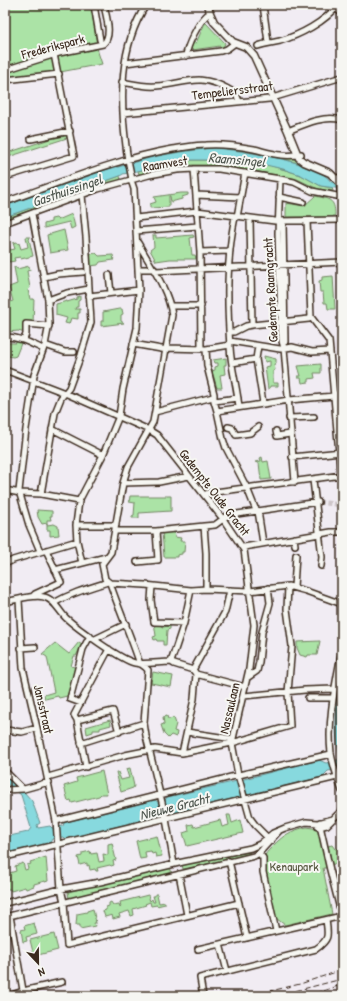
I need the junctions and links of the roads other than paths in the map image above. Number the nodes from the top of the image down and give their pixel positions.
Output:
1 (94, 5) edge
2 (104, 5) edge
3 (146, 5) edge
4 (207, 5) edge
5 (263, 5) edge
6 (337, 6) edge
7 (342, 14) edge
8 (208, 15) junction
9 (100, 40) dead end
10 (268, 42) junction
11 (234, 44) junction
12 (258, 46) dead end
13 (54, 54) junction
14 (186, 56) junction
15 (125, 63) junction
16 (5, 70) edge
17 (59, 74) junction
18 (342, 77) edge
19 (5, 80) edge
20 (122, 82) junction
21 (273, 98) junction
22 (239, 102) junction
23 (123, 113) junction
24 (342, 120) edge
25 (70, 131) junction
26 (288, 131) junction
27 (31, 139) dead end
28 (300, 154) junction
29 (129, 161) junction
30 (194, 169) junction
31 (245, 173) junction
32 (5, 177) edge
33 (280, 179) junction
34 (340, 180) edge
35 (132, 181) junction
36 (82, 195) junction
37 (196, 195) junction
38 (279, 197) junction
39 (241, 198) junction
40 (342, 198) edge
41 (5, 202) edge
42 (303, 202) dead end
43 (197, 211) junction
44 (32, 214) junction
45 (236, 217) junction
46 (136, 218) junction
47 (250, 219) junction
48 (342, 220) edge
49 (280, 221) junction
50 (307, 221) junction
51 (5, 224) edge
52 (198, 226) junction
53 (136, 231) junction
54 (137, 242) junction
55 (230, 250) junction
56 (200, 252) junction
57 (340, 262) edge
58 (308, 264) junction
59 (282, 265) junction
60 (250, 266) junction
61 (229, 267) junction
62 (201, 268) junction
63 (138, 269) junction
64 (154, 270) junction
65 (85, 272) junction
66 (109, 275) dead end
67 (44, 276) junction
68 (88, 289) junction
69 (139, 290) junction
70 (111, 293) junction
71 (89, 296) junction
72 (48, 300) junction
73 (171, 306) junction
74 (201, 306) junction
75 (311, 317) junction
76 (283, 322) junction
77 (252, 325) junction
78 (49, 326) junction
79 (230, 332) junction
80 (5, 337) edge
81 (24, 340) junction
82 (230, 343) junction
83 (133, 344) junction
84 (258, 346) junction
85 (44, 347) junction
86 (284, 348) junction
87 (167, 349) junction
88 (204, 349) junction
89 (330, 351) junction
90 (74, 352) dead end
91 (256, 359) junction
92 (232, 363) junction
93 (5, 370) edge
94 (34, 380) junction
95 (66, 393) junction
96 (342, 394) edge
97 (334, 396) junction
98 (238, 398) junction
99 (342, 398) edge
100 (213, 399) junction
101 (288, 400) junction
102 (263, 403) junction
103 (239, 407) junction
104 (217, 411) junction
105 (155, 412) junction
106 (119, 416) junction
107 (314, 417) dead end
108 (289, 418) junction
109 (228, 427) dead end
110 (258, 427) dead end
111 (52, 429) junction
112 (148, 432) junction
113 (277, 434) dead end
114 (290, 434) junction
115 (341, 452) edge
116 (103, 455) junction
117 (292, 457) junction
118 (341, 475) edge
119 (189, 476) junction
120 (314, 480) junction
121 (297, 482) junction
122 (123, 483) junction
123 (247, 488) junction
124 (5, 490) edge
125 (20, 493) junction
126 (41, 494) junction
127 (204, 495) junction
128 (79, 501) junction
129 (316, 502) junction
130 (258, 511) junction
131 (223, 519) junction
132 (76, 525) junction
133 (116, 525) junction
134 (204, 526) junction
135 (116, 531) junction
136 (156, 531) junction
137 (342, 532) edge
138 (320, 534) junction
139 (294, 538) junction
140 (77, 541) junction
141 (263, 543) junction
142 (295, 545) dead end
143 (244, 547) junction
144 (46, 550) junction
145 (40, 551) junction
146 (296, 555) dead end
147 (107, 557) junction
148 (137, 562) dead end
149 (82, 563) junction
150 (5, 564) edge
151 (321, 566) dead end
152 (55, 570) junction
153 (109, 582) junction
154 (152, 586) junction
155 (288, 586) junction
156 (268, 588) junction
157 (294, 588) junction
158 (206, 589) junction
159 (191, 590) junction
160 (230, 590) junction
161 (250, 591) junction
162 (33, 596) junction
163 (19, 600) junction
164 (5, 602) edge
165 (54, 603) junction
166 (342, 604) edge
167 (184, 623) junction
168 (126, 624) junction
169 (254, 625) junction
170 (262, 632) junction
171 (90, 636) junction
172 (95, 639) junction
173 (35, 647) dead end
174 (21, 648) junction
175 (109, 649) junction
176 (342, 649) edge
177 (171, 662) junction
178 (140, 664) junction
179 (195, 672) junction
180 (248, 678) junction
181 (245, 687) junction
182 (335, 690) junction
183 (288, 692) junction
184 (244, 696) junction
185 (308, 698) dead end
186 (333, 698) junction
187 (81, 703) junction
188 (75, 718) junction
189 (144, 723) junction
190 (37, 728) junction
191 (5, 729) edge
192 (119, 732) junction
193 (186, 732) junction
194 (232, 741) junction
195 (81, 743) junction
196 (150, 750) junction
197 (182, 753) junction
198 (331, 754) junction
199 (86, 767) junction
200 (5, 771) edge
201 (238, 775) junction
202 (337, 777) junction
203 (48, 779) junction
204 (5, 789) edge
205 (22, 789) junction
206 (342, 791) edge
207 (245, 797) junction
208 (161, 798) junction
209 (342, 810) edge
210 (166, 819) junction
211 (56, 821) junction
212 (320, 826) junction
213 (269, 840) junction
214 (58, 845) junction
215 (259, 853) junction
216 (5, 858) edge
217 (229, 862) junction
218 (174, 864) junction
219 (179, 874) junction
220 (61, 889) junction
221 (64, 902) junction
222 (5, 903) edge
223 (239, 903) junction
224 (187, 915) junction
225 (342, 916) edge
226 (7, 917) edge
227 (326, 920) junction
228 (276, 931) junction
229 (247, 938) junction
230 (220, 944) junction
231 (198, 949) dead end
232 (227, 971) junction
233 (62, 982) dead end
234 (5, 990) edge
235 (23, 993) edge
236 (9, 996) edge
237 (203, 996) edge

1 - 9 street
2 - 13 street, Frederikspark
3 - 15 street
4 - 8 main road
4 - 11 main road
5 - 10 street
6 - 7 street
6 - 10 street
8 - 11 main road
8 - 14 street
10 - 12 street
11 - 14 street
11 - 21 main road
13 - 16 street, Frederikspark
13 - 17 street
14 - 15 street
15 - 20 street
17 - 19 street
17 - 25 street
18 - 21 street, Tempeliersstraat
20 - 22 street
20 - 23 street
21 - 22 street, Tempeliersstraat
21 - 26 main road
22 - 23 street, Tempeliersstraat
23 - 29 street
24 - 26 street
25 - 27 street
25 - 32 street
26 - 28 main road
28 - 29 street
28 - 34 main road
29 - 35 street
29 - 41 street
30 - 31 street, Raamvest
30 - 35 street, Raamvest
30 - 37 street
31 - 33 street, Raamvest
31 - 39 street
33 - 38 street, Gedempte Raamgracht
33 - 40 street, Raamvest
34 - 40 main road
35 - 36 street, Raamvest
35 - 46 street
36 - 44 street, Raamvest
36 - 65 street
37 - 39 street
37 - 43 street
38 - 42 street
38 - 49 street, Gedempte Raamgracht
39 - 45 street
43 - 45 street
43 - 46 street
43 - 52 street
44 - 51 street, Raamvest
44 - 67 street
45 - 47 street
45 - 55 street
46 - 53 street
47 - 49 street
47 - 60 street
48 - 50 street
49 - 50 street
49 - 59 street, Gedempte Raamgracht
50 - 58 street
52 - 53 street
52 - 56 street
53 - 54 street
54 - 63 street
54 - 64 street
55 - 56 street
55 - 61 street
56 - 62 street
57 - 58 street
58 - 59 street
58 - 75 street
59 - 60 street
59 - 76 street, Gedempte Raamgracht
60 - 61 street
60 - 77 street
61 - 62 street
61 - 79 street
62 - 64 street
62 - 74 street
63 - 64 street
63 - 69 street
64 - 73 street
65 - 67 street
65 - 68 street
66 - 70 street
67 - 72 street
68 - 71 street
68 - 72 street
69 - 70 street
69 - 83 street
70 - 71 street
71 - 95 street
72 - 78 street
73 - 74 street
73 - 87 street
74 - 88 street
75 - 76 street
75 - 89 street
76 - 77 street
76 - 86 street, Gedempte Raamgracht
77 - 79 street
78 - 81 street
78 - 85 street
79 - 82 street
80 - 81 street
81 - 85 street
82 - 84 street
82 - 88 street
82 - 92 street
83 - 87 street
83 - 106 street
84 - 86 street
84 - 91 street
85 - 90 street
85 - 94 street
86 - 89 street
86 - 101 street, Gedempte Raamgracht
87 - 88 street
87 - 105 street
88 - 100 street
89 - 97 street
91 - 92 street
91 - 102 street
92 - 98 street
93 - 94 street
94 - 95 street
94 - 125 street
95 - 106 street, Gedempte Oude Gracht
95 - 111 street
96 - 97 street
97 - 99 street
97 - 101 street
97 - 115 street
98 - 100 street
98 - 103 street
100 - 104 street
100 - 105 street
101 - 102 street
101 - 108 street, Gedempte Raamgracht
102 - 103 street
103 - 104 street
104 - 123 street
105 - 112 street
106 - 112 street, Gedempte Oude Gracht
106 - 116 street
107 - 108 street
108 - 114 street, Gedempte Raamgracht
109 - 110 street
111 - 116 street
111 - 126 street
112 - 119 street, Gedempte Oude Gracht
112 - 122 street
113 - 114 street
114 - 117 street, Gedempte Raamgracht
115 - 117 street
115 - 118 street
116 - 128 street
117 - 121 street, Gedempte Raamgracht
118 - 120 street
119 - 122 street
119 - 127 street, Gedempte Oude Gracht
120 - 121 street
120 - 129 street
121 - 123 street
122 - 133 street
123 - 127 street
123 - 130 street
124 - 125 street
125 - 126 street
125 - 145 street
126 - 128 street
127 - 131 street, Gedempte Oude Gracht
128 - 132 street
129 - 130 street
129 - 138 street
130 - 131 street
130 - 141 street
131 - 134 street
131 - 143 street, Gedempte Oude Gracht
132 - 133 street
132 - 140 street
133 - 135 street
134 - 136 street
134 - 158 street
135 - 136 street
135 - 147 street
136 - 148 street
137 - 138 street
138 - 139 street
138 - 151 street
139 - 141 street
139 - 142 street
140 - 144 street
140 - 149 street
141 - 143 street
143 - 161 street, Gedempte Oude Gracht
144 - 145 street
144 - 152 street
145 - 150 street
146 - 157 street
147 - 149 street
147 - 153 street
149 - 152 street
152 - 162 street
153 - 154 street
153 - 165 street
153 - 168 street
154 - 159 street
154 - 167 street
155 - 156 street
155 - 157 street
155 - 183 street
156 - 161 street
156 - 170 street, Nassaulaan
157 - 166 street
158 - 159 street
158 - 160 street
159 - 167 street
160 - 161 street
160 - 179 street
161 - 169 street, Nassaulaan
162 - 163 street
162 - 165 street
163 - 164 street
163 - 174 street, Jansstraat
165 - 171 street
167 - 177 street
168 - 172 street
168 - 178 street
169 - 170 street
169 - 180 street, Nassaulaan
170 - 180 street, Nassaulaan
171 - 172 street
171 - 187 street
172 - 175 street
173 - 174 street
174 - 190 street, Jansstraat
175 - 178 street
175 - 187 street
176 - 182 street
177 - 178 street
177 - 179 street
178 - 189 street
179 - 181 street
179 - 193 street
180 - 181 street, Nassaulaan
181 - 184 street, Nassaulaan
182 - 183 street
182 - 186 street
183 - 184 street
183 - 194 street
184 - 194 street, Nassaulaan
185 - 186 street
186 - 198 street
187 - 188 street
188 - 192 street
188 - 195 street
189 - 192 street
189 - 196 street
190 - 191 street
190 - 203 street, Jansstraat
192 - 195 street
193 - 194 street
193 - 197 street
194 - 197 street
194 - 201 street
195 - 199 street
196 - 197 street
196 - 199 street
196 - 208 street
198 - 201 street
198 - 202 street
199 - 203 street
200 - 205 street
201 - 207 street
201 - 208 street
202 - 206 street
202 - 207 street
203 - 205 street
203 - 211 street, Jansstraat
204 - 205 street
207 - 210 street
207 - 213 street
208 - 210 street
208 - 211 street
209 - 212 street
210 - 214 street
210 - 218 street
211 - 214 street, Jansstraat
212 - 213 street
212 - 225 street
213 - 215 street
213 - 218 street
214 - 216 street
214 - 220 street, Jansstraat
215 - 217 street
215 - 228 street
217 - 219 street
217 - 223 street
218 - 220 street
219 - 221 street
219 - 224 street
220 - 221 street, Jansstraat
220 - 222 street
221 - 224 street, Jansstraat
221 - 226 street
223 - 224 street
223 - 229 street
225 - 227 street
226 - 235 street
227 - 228 street
227 - 232 street
228 - 229 street
229 - 230 street
230 - 231 street
230 - 232 street
232 - 237 street
233 - 235 street
234 - 236 street
235 - 236 street

